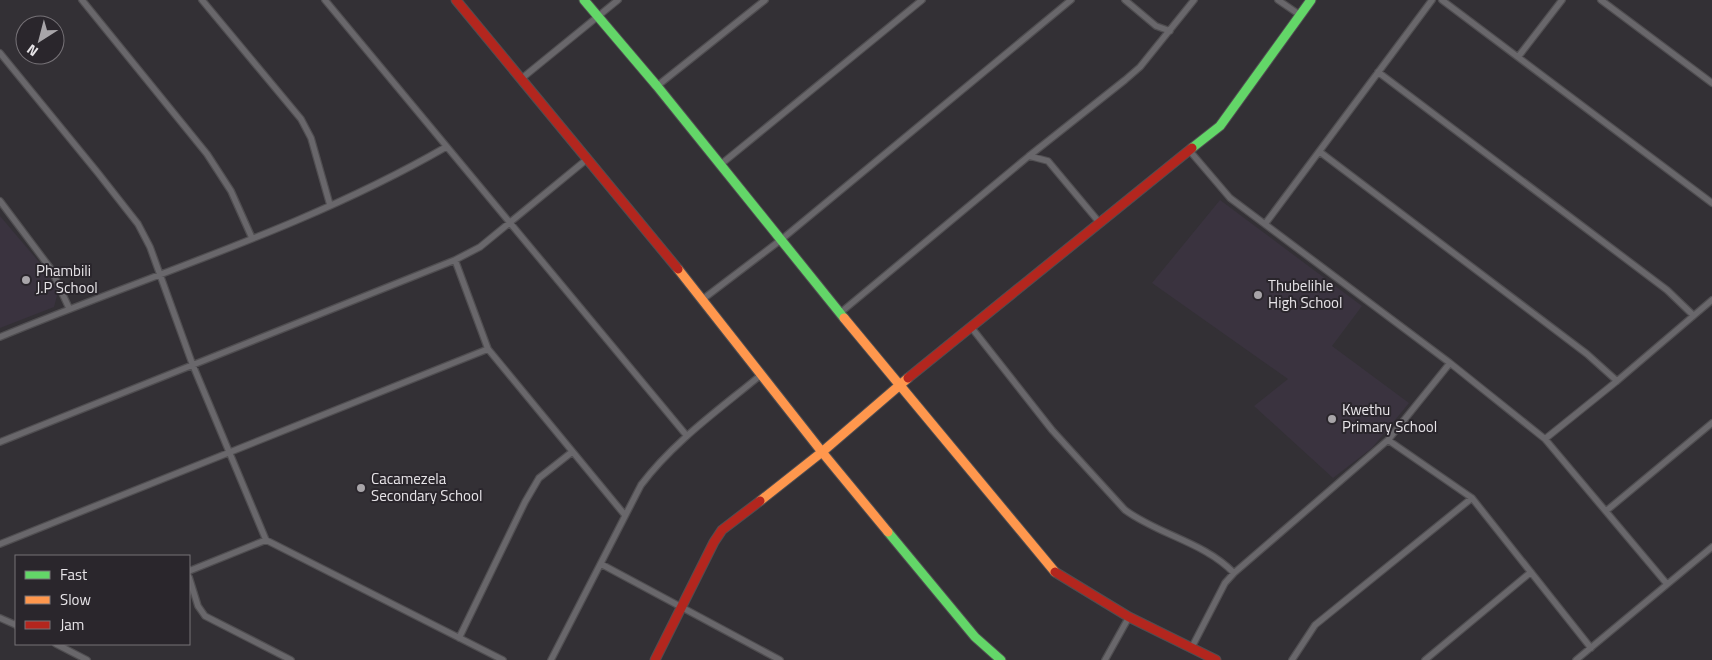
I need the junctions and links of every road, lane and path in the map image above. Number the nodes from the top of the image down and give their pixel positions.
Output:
1 (82, 0) edge
2 (202, 0) edge
3 (325, 0) edge
4 (456, 0) edge
5 (584, 0) edge
6 (618, 0) edge
7 (765, 0) edge
8 (922, 0) edge
9 (1071, 0) edge
10 (1125, 0) edge
11 (1194, 0) edge
12 (1278, 0) edge
13 (1311, 0) edge
14 (1432, 0) edge
15 (1442, 0) edge
16 (1562, 0) edge
17 (1601, 0) edge
18 (1300, 15) junction
19 (597, 17) junction
20 (1170, 31) junction
21 (0, 53) edge
22 (1518, 57) junction
23 (1378, 72) junction
24 (520, 79) junction
25 (1712, 83) edge
26 (657, 86) junction
27 (446, 147) junction
28 (1189, 150) junction
29 (1320, 152) junction
30 (1029, 156) junction
31 (586, 160) junction
32 (720, 165) junction
33 (0, 201) edge
34 (1712, 203) edge
35 (330, 205) junction
36 (510, 222) junction
37 (1099, 222) junction
38 (1265, 224) junction
39 (252, 238) junction
40 (782, 239) junction
41 (454, 260) junction
42 (162, 275) junction
43 (703, 299) junction
44 (1712, 300) edge
45 (69, 308) junction
46 (840, 312) junction
47 (1694, 315) junction
48 (971, 327) junction
49 (0, 337) edge
50 (488, 349) junction
51 (192, 363) junction
52 (1450, 363) junction
53 (762, 374) junction
54 (1618, 381) junction
55 (898, 385) junction
56 (1712, 423) edge
57 (687, 436) junction
58 (1545, 439) junction
59 (1388, 440) junction
60 (0, 442) edge
61 (572, 452) junction
62 (822, 452) junction
63 (231, 454) junction
64 (1472, 498) junction
65 (1606, 511) junction
66 (624, 514) junction
67 (266, 540) junction
68 (0, 544) edge
69 (1712, 547) edge
70 (600, 564) junction
71 (190, 571) edge
72 (1234, 572) junction
73 (1530, 572) junction
74 (190, 580) edge
75 (1667, 584) junction
76 (683, 607) junction
77 (1129, 617) junction
78 (0, 618) edge
79 (15, 625) edge
80 (459, 638) junction
81 (69, 646) edge
82 (1192, 648) junction
83 (1591, 648) junction
84 (87, 660) edge
85 (291, 660) edge
86 (502, 660) edge
87 (551, 660) edge
88 (655, 660) edge
89 (780, 660) edge
90 (1001, 660) edge
91 (1105, 660) edge
92 (1216, 660) edge
93 (1292, 660) edge
94 (1424, 660) edge
95 (1576, 660) edge

1 - 39 street
2 - 35 street
3 - 27 street
4 - 24 street
5 - 19 street
6 - 19 street
7 - 26 street
8 - 32 street
9 - 40 street
10 - 20 street
11 - 20 street
12 - 18 street
13 - 18 street
14 - 23 street
15 - 22 street
16 - 22 street
17 - 25 street
18 - 28 street
19 - 24 street
19 - 26 street
20 - 30 street
21 - 42 street
22 - 34 street
23 - 29 street
23 - 47 street
24 - 31 street
26 - 32 street
27 - 35 street
27 - 36 street
28 - 37 street
28 - 38 street
29 - 38 street
29 - 54 street
30 - 37 street
30 - 46 street
31 - 36 street
31 - 43 street
32 - 40 street
33 - 45 street
35 - 39 street
36 - 41 street
36 - 57 street
37 - 48 street
38 - 52 street
39 - 42 street
40 - 43 street
40 - 46 street
41 - 50 street
41 - 51 street
42 - 45 street
42 - 51 street
43 - 53 street
44 - 47 street
45 - 49 street
46 - 55 street
47 - 54 street
48 - 55 street
48 - 72 street
50 - 61 street
50 - 63 street
51 - 60 street
51 - 63 street
52 - 58 street
52 - 59 street
53 - 57 street
53 - 62 street
54 - 58 street
55 - 62 street
55 - 77 street
56 - 65 street
57 - 66 street
58 - 65 street
59 - 64 street
59 - 72 street
61 - 66 street
61 - 80 street
62 - 76 street
62 - 90 street
63 - 67 street
63 - 68 street
64 - 73 street
64 - 93 street
65 - 75 street
66 - 70 street
67 - 71 street
67 - 80 street
69 - 75 street
70 - 76 street
70 - 87 street
72 - 82 street
73 - 83 street
73 - 94 street
74 - 85 street
75 - 83 street
76 - 88 street
76 - 89 street
77 - 82 street
77 - 91 street
78 - 79 street
80 - 86 street
81 - 84 street
82 - 92 street
83 - 95 street

